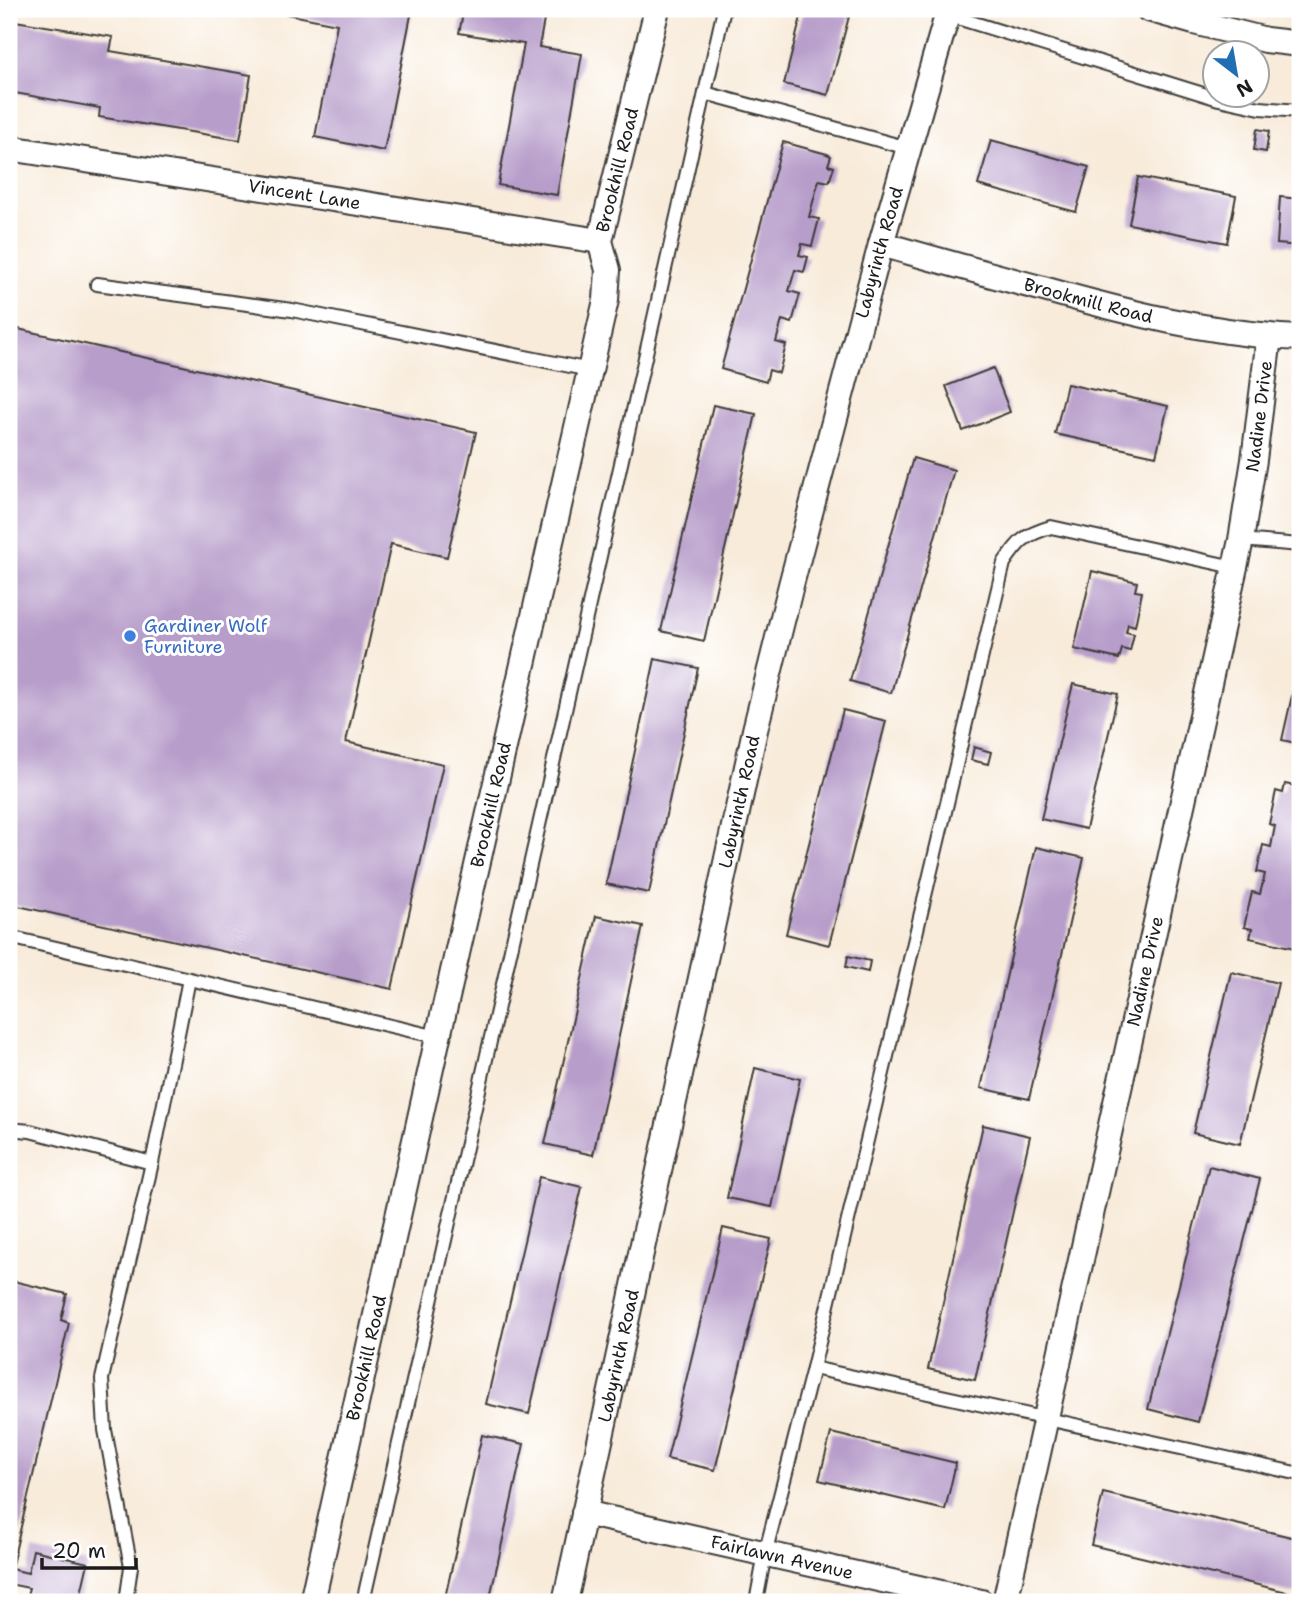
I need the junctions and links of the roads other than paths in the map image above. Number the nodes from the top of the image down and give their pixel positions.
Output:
1 (657, 9) edge
2 (724, 9) edge
3 (1148, 9) edge
4 (948, 12) edge
5 (1300, 44) edge
6 (705, 93) junction
7 (1300, 111) edge
8 (9, 148) edge
9 (908, 148) junction
10 (600, 241) junction
11 (881, 244) junction
12 (97, 284) dead end
13 (1269, 337) junction
14 (1300, 338) edge
15 (590, 370) junction
16 (1241, 540) junction
17 (1300, 545) edge
18 (1234, 567) junction
19 (9, 937) edge
20 (189, 979) junction
21 (438, 1037) junction
22 (9, 1129) edge
23 (152, 1163) junction
24 (813, 1368) junction
25 (1046, 1418) junction
26 (1300, 1474) edge
27 (584, 1513) junction
28 (765, 1554) junction
29 (126, 1602) edge
30 (312, 1602) edge
31 (363, 1602) edge
32 (565, 1602) edge
33 (756, 1602) edge
34 (981, 1602) edge
35 (1005, 1602) edge

1 - 10 street, Brookhill Road
2 - 6 lane
3 - 5 street
4 - 7 lane
4 - 9 street, Labyrinth Road
6 - 9 lane
6 - 31 lane
8 - 10 street, Vincent Lane
9 - 11 street, Labyrinth Road
10 - 15 street, Brookhill Road
11 - 13 street, Brookmill Road
11 - 27 street, Labyrinth Road
12 - 15 lane
13 - 14 street, Brookmill Road
13 - 16 street, Nadine Drive
15 - 21 street, Brookhill Road
16 - 17 lane
16 - 18 street, Nadine Drive
18 - 24 lane
18 - 25 street, Nadine Drive
19 - 20 lane
20 - 21 lane
20 - 23 lane
21 - 30 street, Brookhill Road
22 - 23 lane
23 - 29 lane
24 - 25 lane
24 - 28 lane
25 - 26 lane
25 - 35 street, Nadine Drive
27 - 28 street, Fairlawn Avenue
27 - 32 street, Labyrinth Road
28 - 33 lane
28 - 34 street, Fairlawn Avenue

